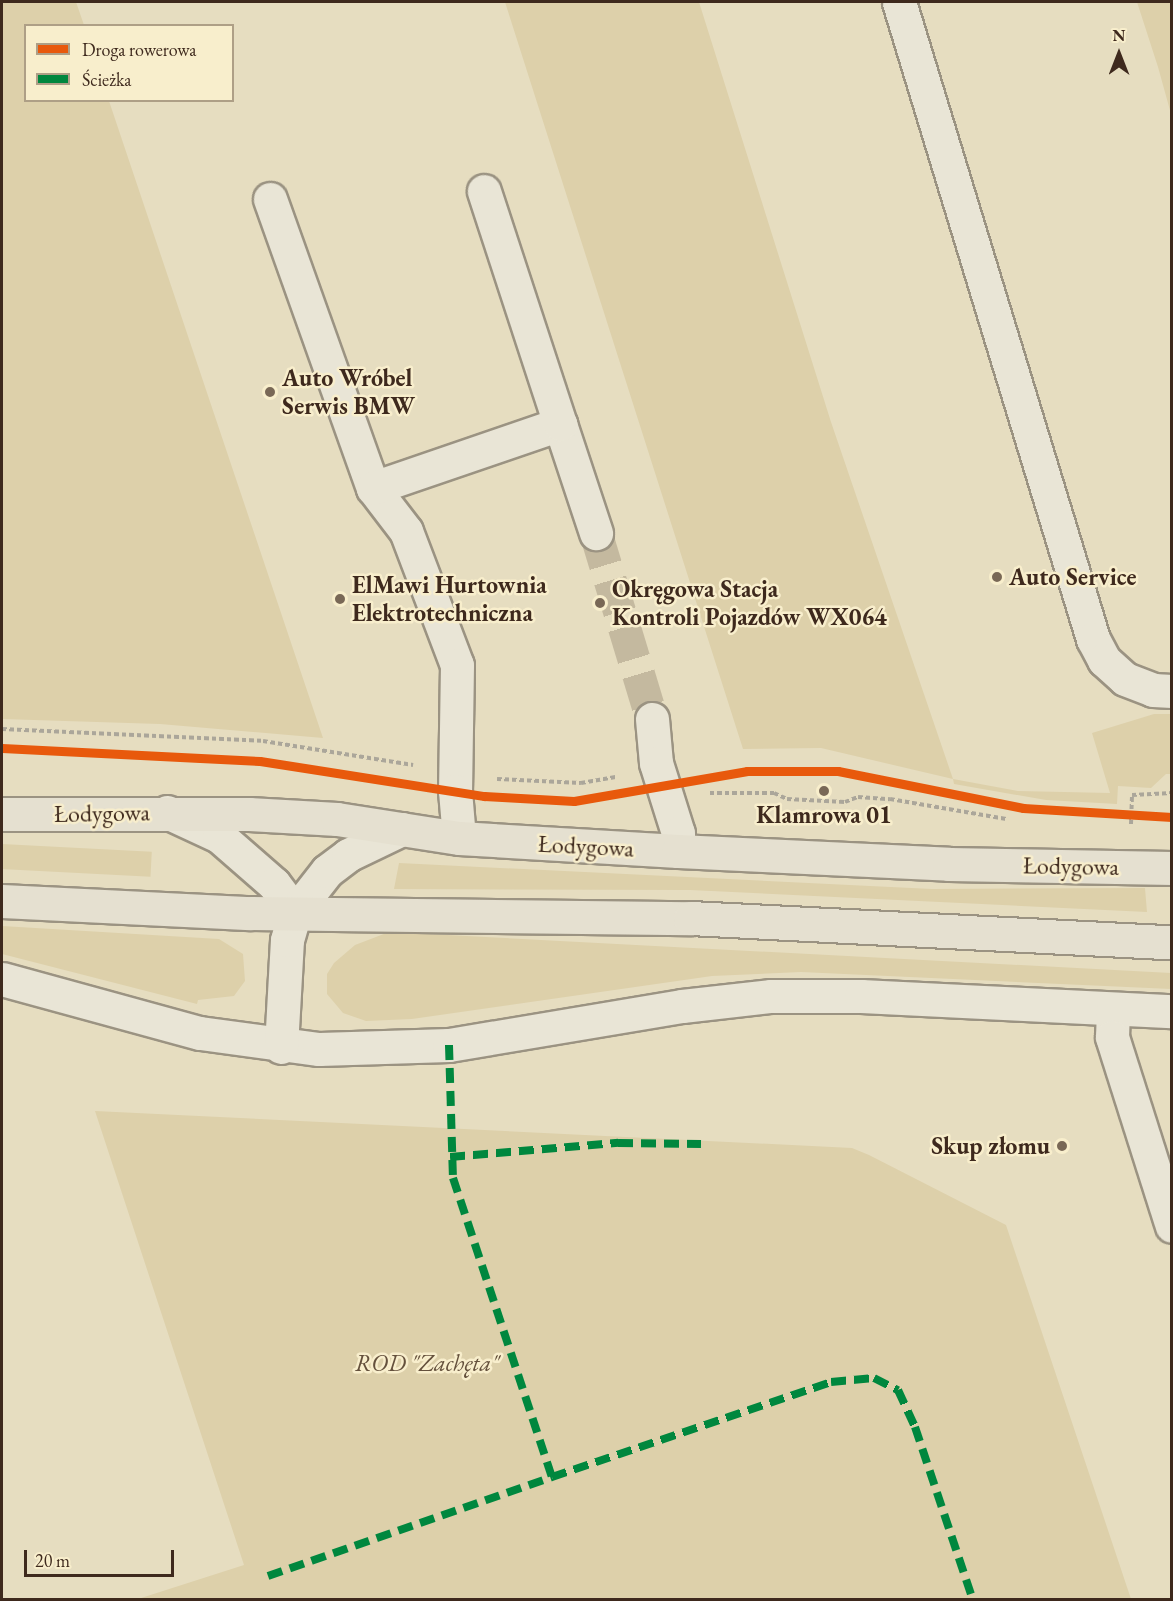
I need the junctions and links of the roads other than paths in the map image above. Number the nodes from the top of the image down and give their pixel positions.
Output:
1 (899, 2) edge
2 (484, 191) dead end
3 (270, 199) dead end
4 (560, 424) junction
5 (373, 488) junction
6 (596, 533) tunnel mouth
7 (1172, 692) edge
8 (652, 719) tunnel mouth
9 (166, 812) junction
10 (2, 814) edge
11 (402, 830) junction
12 (459, 838) junction
13 (678, 851) junction
14 (1172, 867) edge
15 (2, 901) edge
16 (295, 912) junction
17 (1172, 942) edge
18 (2, 979) edge
19 (1113, 1009) junction
20 (1172, 1011) edge
21 (282, 1047) junction
22 (1172, 1226) edge

1 - 7 lane
2 - 4 lane
3 - 5 lane
4 - 5 lane
4 - 6 lane
5 - 12 lane
8 - 13 lane
9 - 10 main road, Łodygowa
9 - 11 main road, Łodygowa
9 - 16 lane
11 - 12 main road, Łodygowa
11 - 16 lane
12 - 13 main road, Łodygowa
13 - 14 main road, Łodygowa
15 - 16 main road
16 - 17 main road
16 - 21 lane
18 - 21 lane
19 - 20 lane
19 - 21 lane
19 - 22 lane

